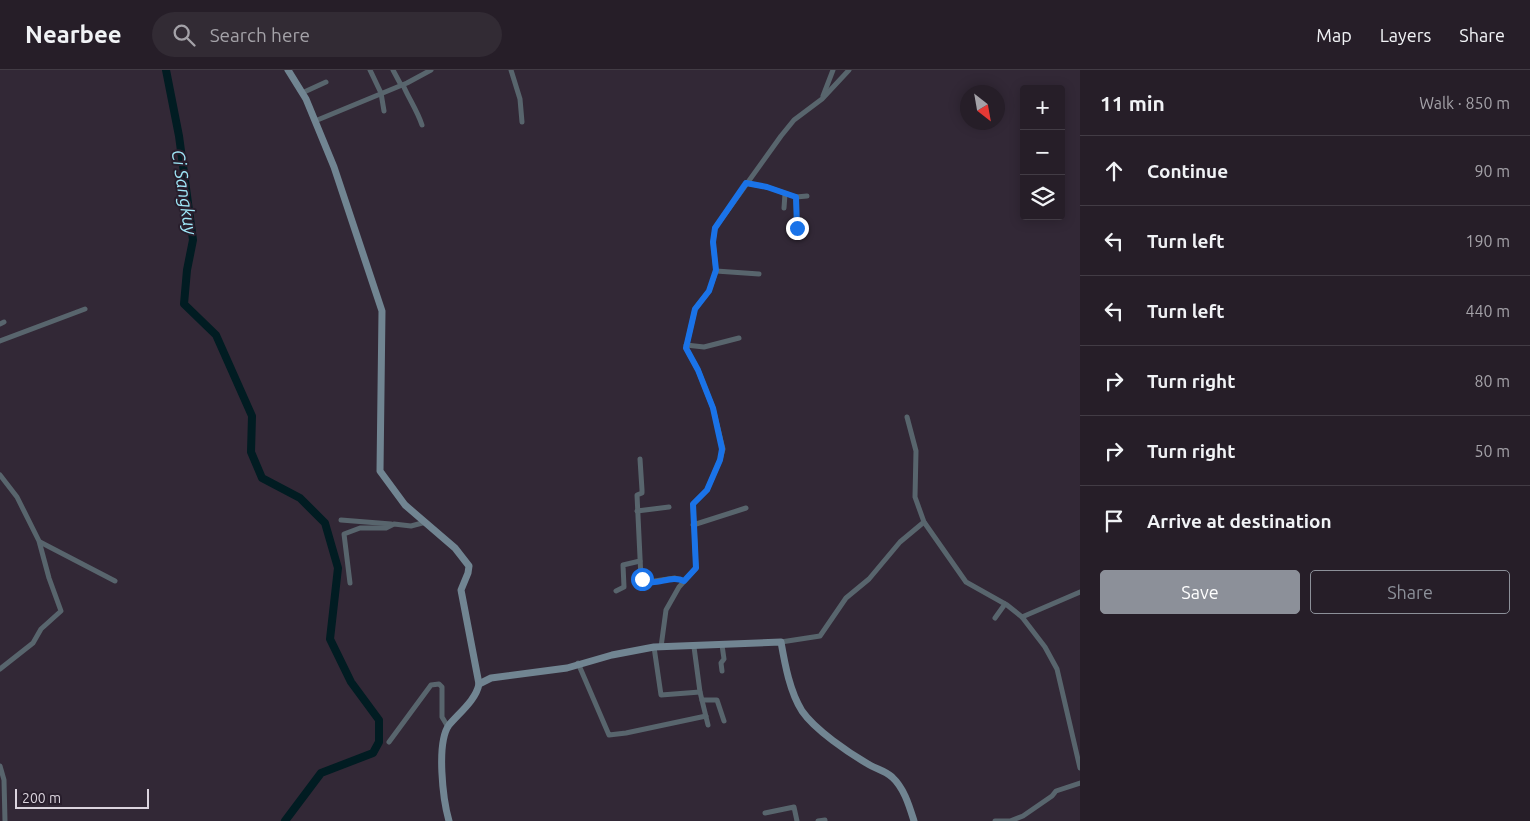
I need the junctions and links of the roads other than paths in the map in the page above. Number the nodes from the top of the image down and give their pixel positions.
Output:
1 (288, 70) edge
2 (370, 70) edge
3 (393, 70) edge
4 (431, 70) edge
5 (511, 70) edge
6 (833, 70) edge
7 (849, 70) edge
8 (326, 82) dead end
9 (402, 85) junction
10 (302, 93) junction
11 (381, 93) junction
12 (822, 99) junction
13 (384, 111) dead end
14 (315, 121) junction
15 (522, 122) dead end
16 (422, 125) dead end
17 (746, 183) junction
18 (785, 194) junction
19 (807, 196) dead end
20 (796, 197) junction
21 (784, 208) dead end
22 (797, 228) dead end
23 (716, 270) junction
24 (759, 274) dead end
25 (85, 309) dead end
26 (739, 338) dead end
27 (0, 341) edge
28 (686, 345) junction
29 (907, 417) dead end
30 (640, 459) dead end
31 (0, 475) edge
32 (669, 508) dead end
33 (746, 508) dead end
34 (637, 511) junction
35 (341, 520) dead end
36 (426, 522) junction
37 (924, 522) junction
38 (391, 524) junction
39 (693, 525) junction
40 (39, 542) junction
41 (640, 561) junction
42 (114, 581) dead end
43 (684, 581) junction
44 (350, 583) dead end
45 (616, 590) dead end
46 (1080, 592) edge
47 (1005, 604) junction
48 (1022, 617) junction
49 (995, 618) dead end
50 (781, 642) junction
51 (722, 645) junction
52 (657, 647) junction
53 (694, 647) junction
54 (578, 664) junction
55 (0, 669) edge
56 (722, 671) dead end
57 (479, 684) junction
58 (700, 692) junction
59 (702, 700) junction
60 (706, 716) junction
61 (724, 721) dead end
62 (708, 725) dead end
63 (448, 727) junction
64 (389, 742) dead end
65 (0, 766) edge
66 (1080, 768) edge
67 (1080, 783) edge
68 (765, 813) dead end
69 (825, 820) edge
70 (5, 821) edge
71 (450, 821) edge
72 (796, 821) edge
73 (818, 821) edge
74 (914, 821) edge
75 (996, 821) edge

1 - 10 street
2 - 11 street
3 - 9 street
4 - 9 street
5 - 15 street
6 - 12 street
7 - 12 street
8 - 10 street
9 - 11 street
9 - 16 street
10 - 14 street
11 - 13 street
11 - 14 street
12 - 17 street
14 - 36 street
17 - 18 street
17 - 23 street
18 - 20 street
18 - 21 street
19 - 20 street
20 - 22 street
23 - 24 street
23 - 28 street
25 - 27 street
26 - 28 street
28 - 39 street
29 - 37 street
30 - 34 street
31 - 40 street
32 - 34 street
33 - 39 street
34 - 41 street
35 - 38 street
36 - 38 street
36 - 57 street
37 - 47 street
37 - 50 street
38 - 44 street
39 - 43 street
40 - 42 street
40 - 55 street
41 - 43 street
41 - 45 street
43 - 52 street
46 - 48 street
47 - 48 street
47 - 49 street
48 - 66 street
50 - 51 street
50 - 74 street
51 - 53 street
51 - 56 street
52 - 53 street
52 - 54 street
52 - 58 street
53 - 58 street
54 - 57 street
54 - 60 street
57 - 63 street
58 - 59 street
59 - 60 street
59 - 61 street
60 - 62 street
63 - 64 street
63 - 71 street
65 - 70 street
67 - 75 street
68 - 72 street
69 - 73 street

